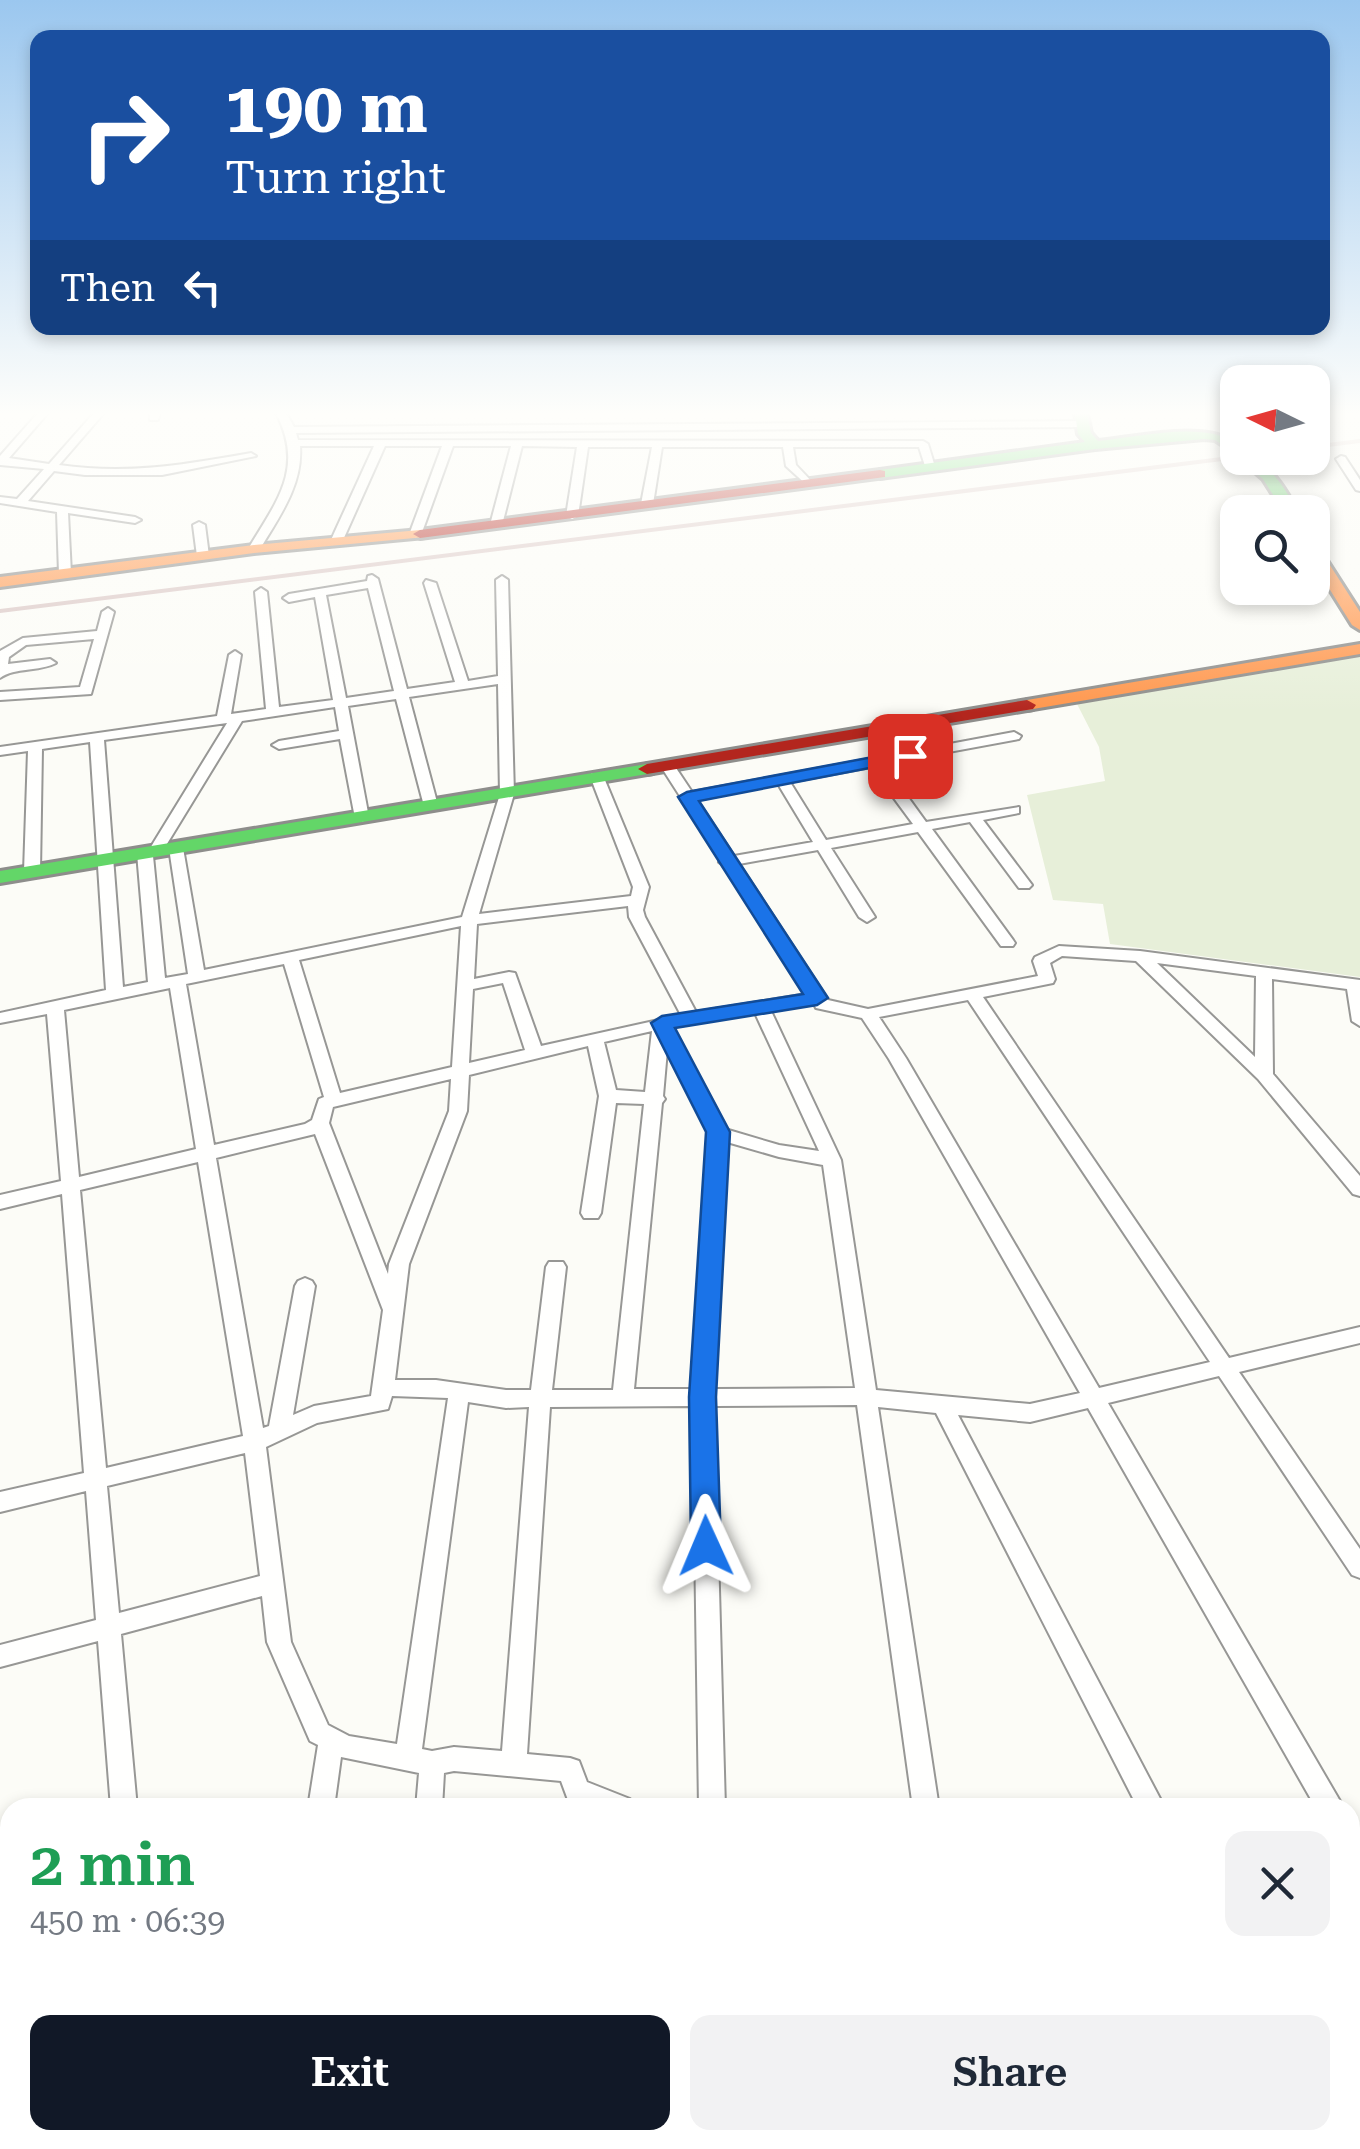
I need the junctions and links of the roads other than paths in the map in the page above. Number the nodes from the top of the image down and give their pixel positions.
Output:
1 (62, 513) edge
2 (90, 513) edge
3 (273, 513) edge
4 (349, 513) edge
5 (423, 513) edge
6 (499, 513) edge
7 (589, 513) edge
8 (572, 516) joint
9 (135, 520) dead end
10 (199, 525) dead end
11 (496, 525) junction
12 (415, 535) junction
13 (337, 540) junction
14 (254, 549) junction
15 (203, 556) junction
16 (65, 574) junction
17 (1330, 577) edge
18 (502, 580) dead end
19 (0, 582) edge
20 (430, 582) dead end
21 (262, 592) dead end
22 (320, 594) junction
23 (289, 598) dead end
24 (108, 612) dead end
25 (1360, 625) edge
26 (102, 634) junction
27 (1360, 650) edge
28 (235, 655) dead end
29 (50, 663) dead end
30 (0, 671) edge
31 (506, 679) junction
32 (463, 686) junction
33 (402, 694) junction
34 (0, 696) edge
35 (339, 703) junction
36 (272, 713) junction
37 (230, 719) junction
38 (345, 734) junction
39 (1014, 736) dead end
40 (97, 738) junction
41 (279, 745) dead end
42 (34, 746) junction
43 (0, 751) edge
44 (876, 762) junction
45 (667, 765) junction
46 (597, 776) junction
47 (782, 780) junction
48 (507, 794) junction
49 (687, 797) junction
50 (430, 806) junction
51 (1014, 810) dead end
52 (973, 817) junction
53 (362, 818) junction
54 (922, 826) junction
55 (822, 844) junction
56 (158, 851) junction
57 (106, 860) junction
58 (727, 862) junction
59 (32, 872) junction
60 (0, 877) edge
61 (1024, 885) dead end
62 (636, 900) junction
63 (867, 917) dead end
64 (469, 920) junction
65 (1007, 943) dead end
66 (1140, 956) junction
67 (290, 957) junction
68 (1264, 972) junction
69 (177, 981) junction
70 (1357, 985) edge
71 (464, 986) junction
72 (115, 994) junction
73 (973, 994) junction
74 (817, 998) junction
75 (55, 1006) junction
76 (761, 1008) junction
77 (868, 1014) junction
78 (0, 1018) edge
79 (692, 1020) junction
80 (1360, 1021) edge
81 (662, 1023) junction
82 (595, 1039) junction
83 (535, 1054) junction
84 (458, 1074) junction
85 (1264, 1075) junction
86 (608, 1096) junction
87 (656, 1099) junction
88 (334, 1101) junction
89 (320, 1124) junction
90 (718, 1132) junction
91 (205, 1154) junction
92 (832, 1160) junction
93 (71, 1185) junction
94 (1360, 1189) edge
95 (0, 1202) edge
96 (591, 1212) dead end
97 (556, 1268) dead end
98 (306, 1286) dead end
99 (392, 1310) junction
100 (1357, 1340) edge
101 (1226, 1366) junction
102 (383, 1388) junction
103 (459, 1392) junction
104 (703, 1397) junction
105 (623, 1398) junction
106 (868, 1398) junction
107 (1092, 1398) junction
108 (540, 1399) junction
109 (943, 1406) junction
110 (280, 1432) junction
111 (255, 1442) junction
112 (97, 1478) junction
113 (0, 1502) edge
114 (1360, 1568) edge
115 (273, 1583) junction
116 (109, 1627) junction
117 (0, 1656) edge
118 (332, 1740) junction
119 (420, 1761) junction
120 (514, 1765) junction
121 (123, 1798) edge
122 (322, 1798) edge
123 (427, 1798) edge
124 (595, 1798) edge
125 (712, 1798) edge
126 (925, 1798) edge
127 (1147, 1798) edge
128 (1325, 1798) edge

1 - 16 street
2 - 9 street
3 - 14 street
4 - 13 street
5 - 12 street
6 - 11 street
7 - 8 street
8 - 11 street
10 - 15 street
11 - 12 street
12 - 13 street
13 - 14 street
14 - 15 street
15 - 16 street
16 - 19 street
17 - 25 street
18 - 31 street
20 - 32 street
21 - 36 street
22 - 23 street
22 - 33 street
22 - 35 street
24 - 26 street
26 - 30 street
26 - 34 street
27 - 45 street
28 - 37 street
29 - 30 street
31 - 32 street
31 - 48 street
32 - 33 street
33 - 35 street
33 - 50 street
35 - 36 street
35 - 38 street
36 - 37 street
37 - 40 street
37 - 56 street
38 - 41 street
38 - 53 street
39 - 44 street
40 - 42 street
40 - 57 street
42 - 43 street
42 - 59 street
44 - 47 street
44 - 54 street
45 - 46 street
45 - 49 street
46 - 48 street
46 - 62 street
47 - 49 street
47 - 55 street
48 - 50 street
48 - 64 street
49 - 58 street
50 - 53 street
51 - 52 street
52 - 54 street
52 - 61 street
53 - 56 street
54 - 55 street
54 - 65 street
55 - 58 street
55 - 63 street
56 - 57 street
56 - 69 street
56 - 69 street
57 - 59 street
57 - 72 street
58 - 74 street
59 - 60 street
62 - 64 street
62 - 79 street
64 - 67 street
64 - 71 street
66 - 68 street
66 - 73 street
66 - 85 street
67 - 69 street
67 - 88 street
68 - 70 street
68 - 85 street
69 - 72 street
69 - 91 street
70 - 80 street
71 - 83 street
71 - 84 street
72 - 75 street
73 - 77 street
73 - 101 street
74 - 76 street
74 - 77 street
75 - 78 street
75 - 93 street
76 - 79 street
76 - 92 street
77 - 107 street
79 - 81 street
81 - 82 street
81 - 87 street
81 - 90 street
82 - 83 street
82 - 86 street
83 - 84 street
84 - 88 street
84 - 99 street
85 - 94 street
86 - 87 street
86 - 96 street
87 - 105 street
88 - 89 street
89 - 91 street
89 - 99 street
90 - 92 street
90 - 104 street
91 - 93 street
91 - 111 street
92 - 106 street
93 - 95 street
93 - 112 street
97 - 108 street
98 - 110 street
99 - 102 street
100 - 101 street
101 - 107 street
101 - 114 street
102 - 103 street
102 - 110 street
103 - 108 street
103 - 119 street
104 - 105 street
104 - 106 street
104 - 125 street
105 - 108 street
106 - 109 street
106 - 126 street
107 - 109 street
107 - 128 street
108 - 120 street
109 - 127 street
110 - 111 street
111 - 112 street
111 - 115 street
112 - 113 street
112 - 116 street
115 - 116 street
115 - 118 street
116 - 117 street
116 - 121 street
118 - 119 street
118 - 122 street
119 - 120 street
119 - 123 street
120 - 124 street

